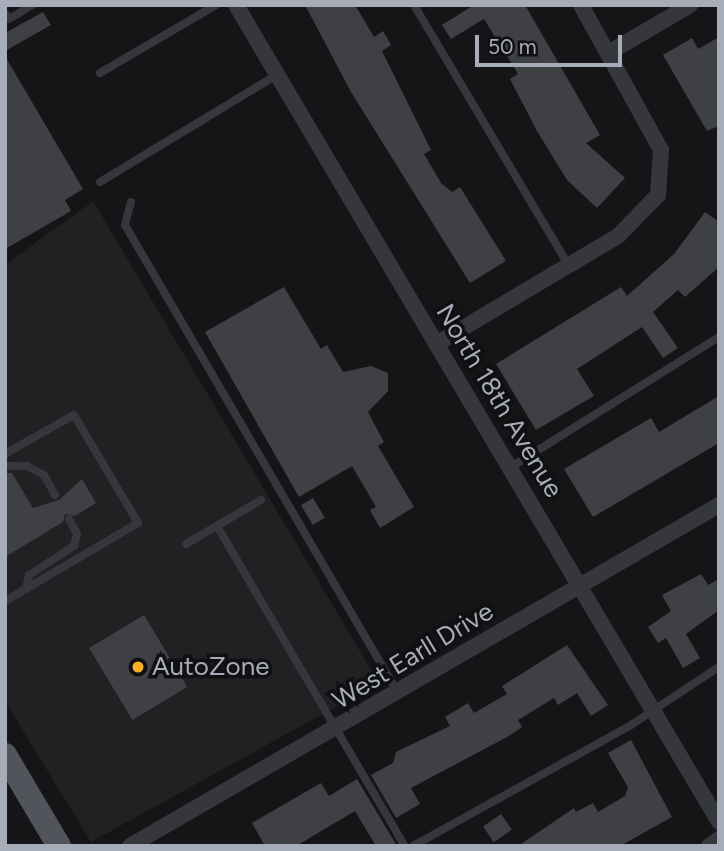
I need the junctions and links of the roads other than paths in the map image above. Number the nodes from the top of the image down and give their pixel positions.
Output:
1 (32, 5) edge
2 (216, 5) edge
3 (236, 5) edge
4 (414, 5) edge
5 (581, 5) edge
6 (690, 5) edge
7 (5, 13) edge
8 (610, 52) junction
9 (100, 73) dead end
10 (277, 75) junction
11 (100, 182) dead end
12 (131, 202) dead end
13 (569, 266) junction
14 (719, 337) edge
15 (436, 344) junction
16 (5, 454) edge
17 (5, 466) edge
18 (511, 467) junction
19 (55, 495) dead end
20 (261, 500) dead end
21 (719, 505) edge
22 (69, 519) dead end
23 (217, 526) junction
24 (187, 544) dead end
25 (579, 586) junction
26 (26, 589) junction
27 (5, 601) edge
28 (719, 667) edge
29 (398, 693) junction
30 (652, 710) junction
31 (335, 730) junction
32 (5, 755) edge
33 (719, 822) edge
34 (719, 839) edge
35 (59, 846) edge
36 (131, 846) edge
37 (405, 846) edge
38 (413, 846) edge
39 (709, 846) edge

1 - 7 lane
2 - 9 lane
3 - 10 street, North 18th Avenue
4 - 13 lane
5 - 8 street
6 - 8 street
8 - 13 street
10 - 11 lane
10 - 15 street, North 18th Avenue
12 - 29 lane
13 - 15 street
14 - 18 lane
15 - 18 street, North 18th Avenue
16 - 26 lane
17 - 19 lane
18 - 25 street, North 18th Avenue
20 - 23 lane
21 - 25 street, West Earll Drive
22 - 26 lane
23 - 24 lane
23 - 31 lane
25 - 29 street, West Earll Drive
25 - 30 street, North 18th Avenue
26 - 27 lane
28 - 30 lane
29 - 31 street, West Earll Drive
30 - 33 street, North 18th Avenue
30 - 38 lane
31 - 36 street, West Earll Drive
31 - 37 lane
32 - 35 main road
34 - 39 street

